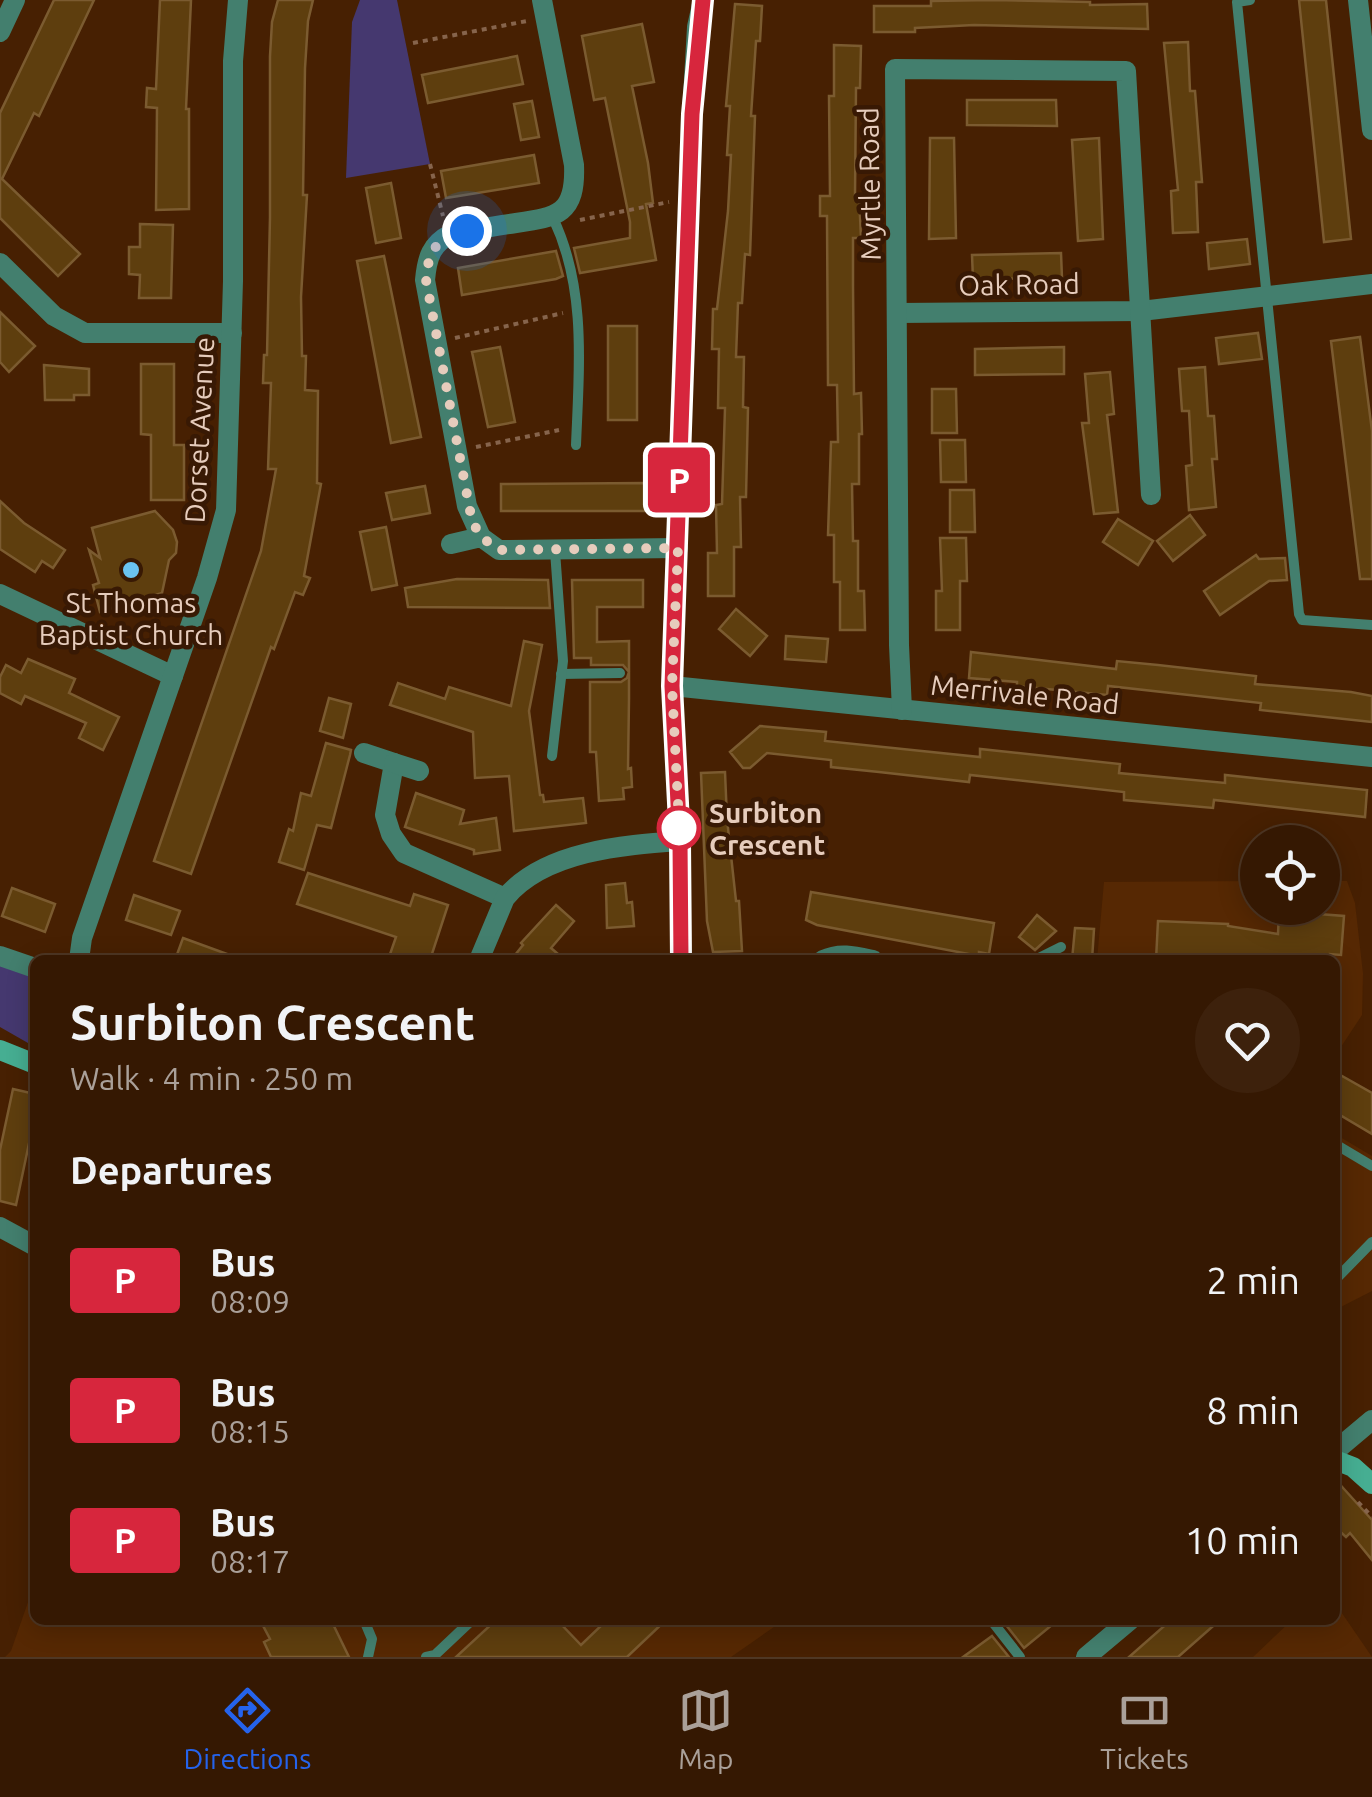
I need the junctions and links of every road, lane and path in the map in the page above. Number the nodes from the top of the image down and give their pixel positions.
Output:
1 (16, 0) edge
2 (238, 0) edge
3 (702, 0) edge
4 (1250, 0) edge
5 (1358, 0) edge
6 (544, 9) edge
7 (0, 32) edge
8 (413, 43) dead end
9 (1372, 130) edge
10 (430, 164) dead end
11 (688, 198) junction
12 (555, 221) junction
13 (448, 236) junction
14 (0, 263) edge
15 (1372, 284) edge
16 (1265, 298) junction
17 (578, 310) junction
18 (1141, 310) junction
19 (898, 313) junction
20 (232, 333) junction
21 (436, 342) junction
22 (577, 426) junction
23 (576, 445) dead end
24 (456, 450) junction
25 (1151, 495) dead end
26 (481, 537) junction
27 (451, 544) dead end
28 (678, 548) junction
29 (555, 551) junction
30 (0, 594) edge
31 (1372, 625) edge
32 (620, 673) dead end
33 (562, 674) junction
34 (172, 676) junction
35 (672, 686) junction
36 (902, 710) junction
37 (364, 753) dead end
38 (552, 756) dead end
39 (1372, 758) edge
40 (394, 763) junction
41 (419, 771) dead end
42 (680, 842) junction
43 (505, 898) junction
44 (1061, 948) dead end
45 (80, 955) edge
46 (481, 955) edge
47 (681, 955) edge
48 (1044, 955) edge
49 (0, 956) edge
50 (30, 966) edge
51 (0, 1050) edge
52 (30, 1062) edge
53 (1340, 1147) edge
54 (1372, 1166) edge
55 (0, 1227) edge
56 (1372, 1242) edge
57 (30, 1243) edge
58 (1340, 1275) edge
59 (1372, 1420) edge
60 (1340, 1447) edge
61 (1340, 1462) edge
62 (1372, 1484) edge
63 (366, 1625) edge
64 (467, 1625) edge
65 (995, 1625) edge
66 (1124, 1625) edge
67 (368, 1657) edge
68 (426, 1657) edge
69 (1020, 1657) edge
70 (1086, 1657) edge

1 - 7 street
2 - 20 street, Dorset Avenue
3 - 11 street
4 - 16 lane
5 - 9 street
6 - 8 path
6 - 12 street
10 - 13 path
11 - 12 path
11 - 28 street
12 - 13 street
12 - 17 lane
13 - 21 street
14 - 20 street
15 - 16 street, Oak Road
16 - 18 street, Oak Road
16 - 31 lane
17 - 21 path
17 - 22 lane
18 - 19 street, Oak Road
18 - 19 street, Myrtle Road
18 - 25 street
19 - 36 street, Myrtle Road
20 - 34 street, Dorset Avenue
21 - 24 street
22 - 23 lane
22 - 24 path
24 - 26 street
26 - 27 street
26 - 29 street
28 - 29 street
28 - 35 street
29 - 33 lane
30 - 34 street
32 - 33 lane
33 - 38 lane
34 - 45 street, Dorset Avenue
35 - 36 street, Merrivale Road
35 - 42 street
36 - 39 street, Merrivale Road
37 - 40 street
40 - 41 street
40 - 43 street
42 - 43 street
42 - 47 street
43 - 46 street
44 - 48 lane
49 - 50 street
51 - 52 main road
53 - 54 lane
55 - 57 street
56 - 58 lane
59 - 60 street
61 - 62 main road
63 - 67 lane
64 - 68 lane
65 - 69 lane
66 - 70 street

